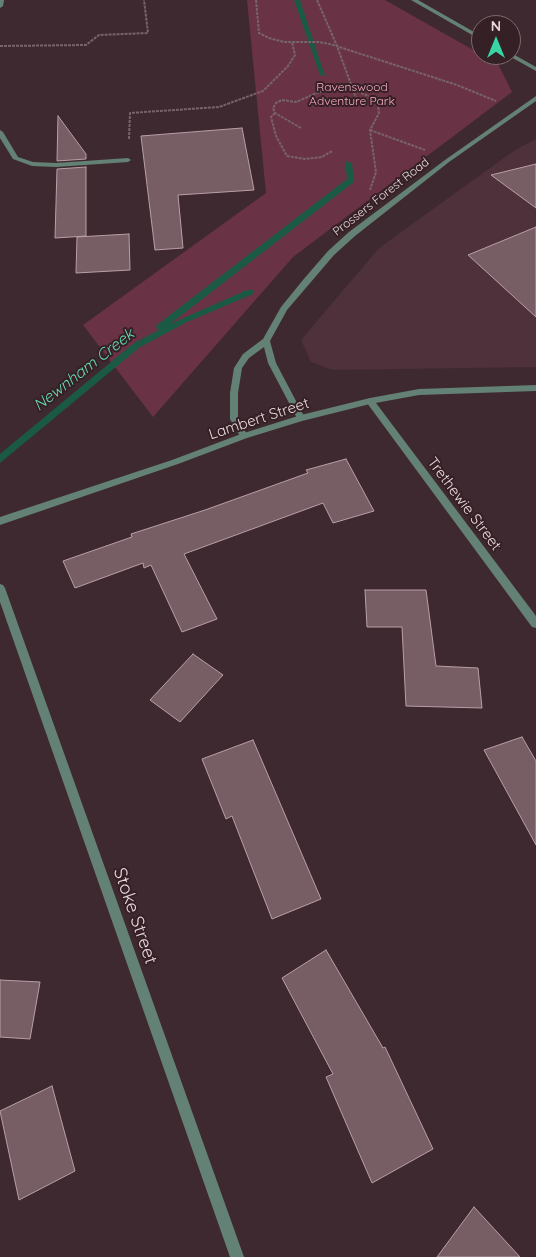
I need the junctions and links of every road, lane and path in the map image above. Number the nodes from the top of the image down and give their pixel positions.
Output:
1 (1, 0) edge
2 (144, 0) edge
3 (256, 0) edge
4 (317, 0) edge
5 (414, 0) edge
6 (0, 6) edge
7 (471, 32) edge
8 (292, 42) junction
9 (0, 46) edge
10 (337, 46) junction
11 (521, 61) edge
12 (536, 69) edge
13 (352, 88) junction
14 (356, 98) dead end
15 (536, 98) edge
16 (502, 104) dead end
17 (275, 113) junction
18 (301, 128) dead end
19 (370, 130) junction
20 (0, 132) edge
21 (332, 152) dead end
22 (432, 153) dead end
23 (128, 160) joint
24 (386, 207) junction
25 (266, 341) junction
26 (536, 388) edge
27 (370, 401) junction
28 (301, 418) junction
29 (244, 436) junction
30 (0, 521) edge
31 (0, 588) edge
32 (536, 624) edge
33 (237, 1257) edge

1 - 6 street
2 - 9 path
3 - 8 path
4 - 10 path
5 - 7 street
8 - 10 path
8 - 23 path
10 - 13 path
10 - 16 path
11 - 12 street
13 - 14 path
13 - 17 path
13 - 19 path
15 - 24 street, Prossers Forest Road
17 - 18 path
17 - 21 path
19 - 22 path
19 - 24 path
20 - 23 street
24 - 25 street, Prossers Forest Road
25 - 28 street
25 - 29 street, Prossers Forest Road
26 - 27 street, Lambert Street
27 - 28 street, Lambert Street
27 - 32 street, Trethewie Street
28 - 29 street, Lambert Street
29 - 30 street, Lambert Street
31 - 33 street, Stoke Street

